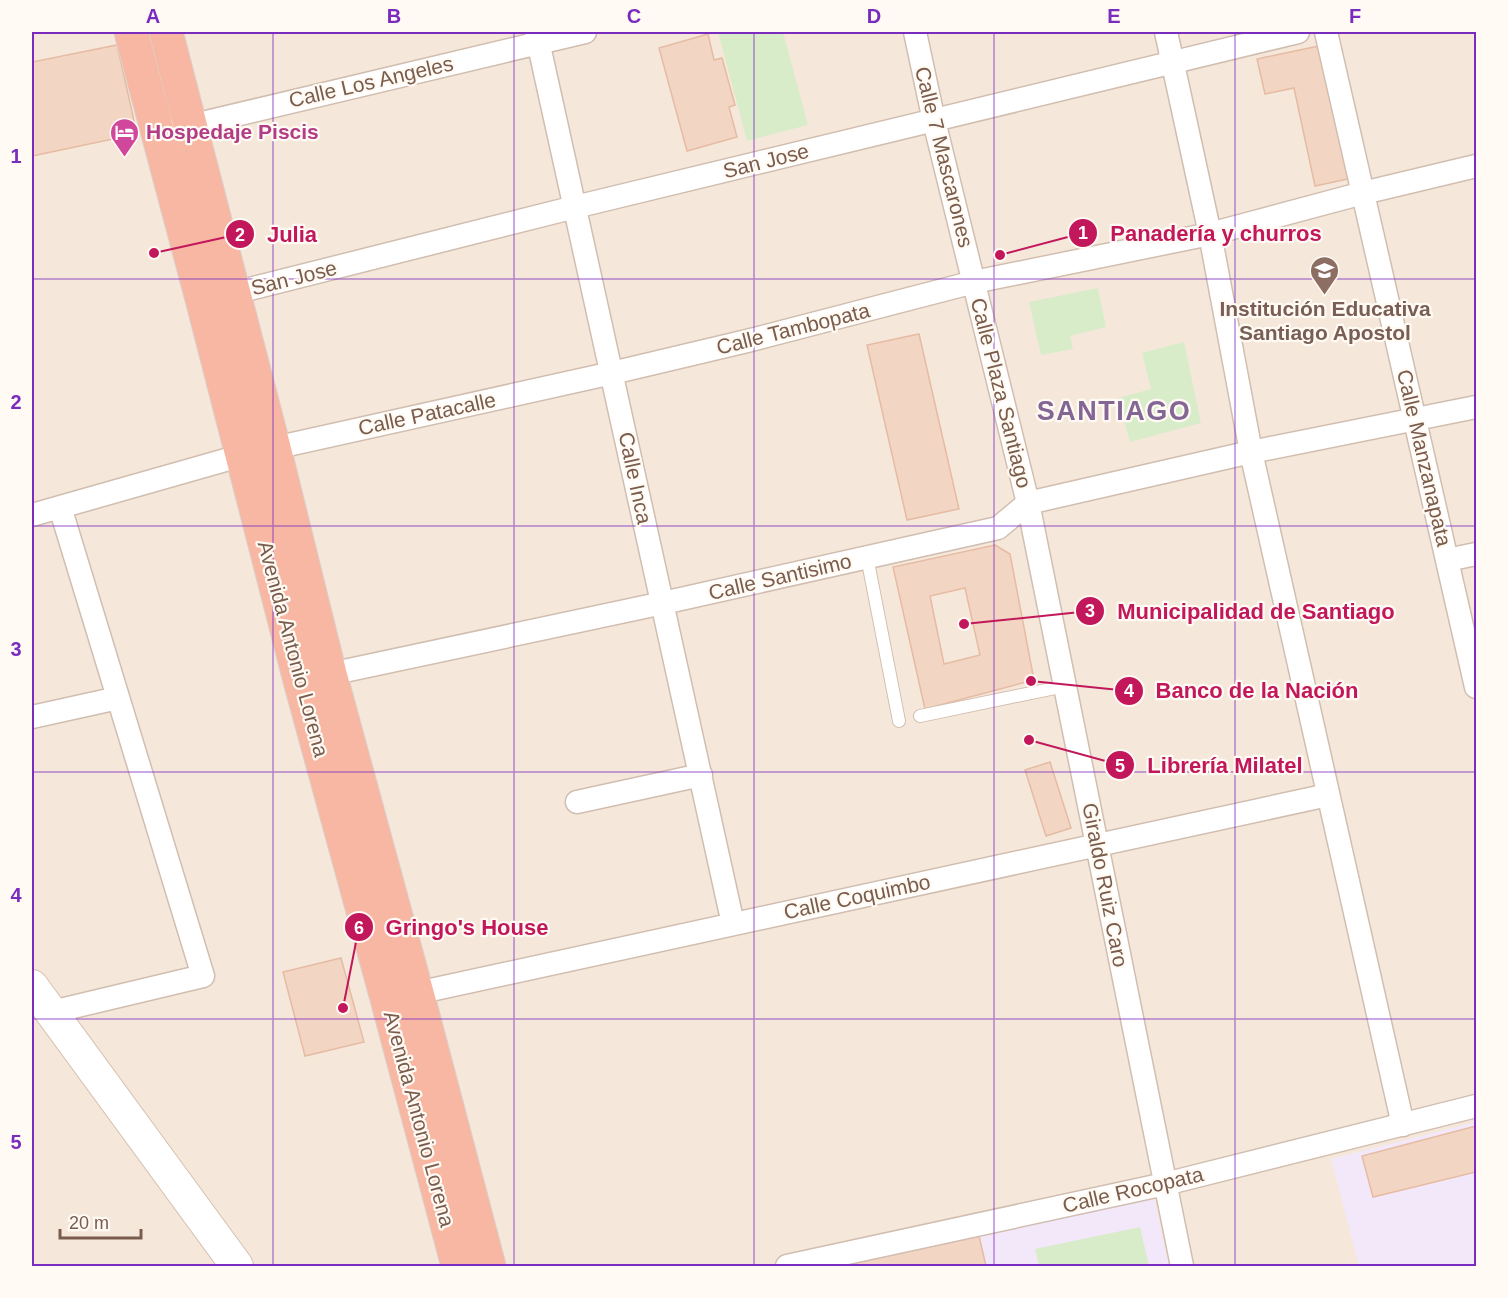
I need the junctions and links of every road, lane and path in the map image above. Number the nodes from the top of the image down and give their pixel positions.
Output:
1 (131, 32) edge
2 (166, 32) edge
3 (585, 32) edge
4 (915, 32) edge
5 (1166, 32) edge
6 (1298, 32) edge
7 (1326, 32) edge
8 (538, 37) edge
9 (1172, 63) junction
10 (934, 121) junction
11 (190, 125) junction
12 (158, 133) junction
13 (1476, 166) edge
14 (1363, 193) junction
15 (575, 207) junction
16 (1210, 234) junction
17 (974, 282) junction
18 (234, 293) junction
19 (612, 373) junction
20 (1476, 407) edge
21 (1415, 419) junction
22 (274, 448) junction
23 (1251, 452) junction
24 (243, 455) junction
25 (1028, 503) junction
26 (60, 507) junction
27 (32, 515) edge
28 (1476, 554) edge
29 (867, 557) junction
30 (1447, 560) junction
31 (663, 603) junction
32 (315, 678) junction
33 (1065, 686) junction
34 (1476, 687) edge
35 (118, 698) junction
36 (920, 716) dead end
37 (32, 717) edge
38 (899, 721) dead end
39 (701, 775) junction
40 (1328, 795) junction
41 (577, 802) dead end
42 (1097, 845) junction
43 (733, 924) junction
44 (32, 986) edge
45 (402, 996) junction
46 (52, 1012) junction
47 (1476, 1106) edge
48 (1402, 1125) junction
49 (1165, 1184) junction
50 (237, 1266) edge
51 (458, 1266) edge
52 (489, 1266) edge
53 (787, 1266) edge
54 (1182, 1266) edge

1 - 12 highway, Avenida Antonio Lorena
2 - 11 highway, Avenida Antonio Lorena
3 - 8 street, Calle Los Angeles
4 - 10 street, Calle 7 Mascarones
5 - 9 street
6 - 9 street, San Jose
7 - 14 street, Calle Manzanapata
8 - 11 street, Calle Los Angeles
8 - 15 street, Calle Inca
9 - 10 street, San Jose
9 - 16 street
10 - 15 street, San Jose
10 - 17 street, Calle 7 Mascarones
11 - 12 street, Calle Los Angeles
11 - 18 highway, Avenida Antonio Lorena
12 - 24 highway, Avenida Antonio Lorena
13 - 14 street
14 - 16 street
14 - 21 street, Calle Manzanapata
15 - 18 street, San Jose
15 - 19 street, Calle Inca
16 - 17 street, Calle Tambopata
16 - 23 street
17 - 19 street, Calle Tambopata
17 - 25 street, Calle Plaza Santiago
18 - 22 highway, Avenida Antonio Lorena
19 - 22 street, Calle Patacalle
19 - 31 street, Calle Inca
20 - 21 street, Calle Santisimo
21 - 23 street, Calle Santisimo
21 - 30 street, Calle Manzanapata
22 - 24 street, Calle Patacalle
22 - 32 highway, Avenida Antonio Lorena
23 - 25 street, Calle Santisimo
23 - 40 street
24 - 26 street, Calle Patacalle
24 - 32 highway, Avenida Antonio Lorena
25 - 29 street, Calle Santisimo
25 - 33 street, Giraldo Ruiz Caro
26 - 27 street, Calle Patacalle
26 - 35 street
28 - 30 street
29 - 31 street, Calle Santisimo
29 - 38 lane
30 - 34 street, Calle Manzanapata
31 - 32 street, Calle Santisimo
31 - 39 street, Calle Inca
32 - 45 highway, Avenida Antonio Lorena
33 - 36 lane
33 - 42 street, Giraldo Ruiz Caro
35 - 37 street
35 - 46 street
39 - 41 street
39 - 43 street, Calle Inca
40 - 42 street, Calle Coquimbo
40 - 48 street
42 - 43 street, Calle Coquimbo
42 - 49 street, Giraldo Ruiz Caro
43 - 45 street, Calle Coquimbo
44 - 46 street
45 - 51 highway, Avenida Antonio Lorena
45 - 52 highway, Avenida Antonio Lorena
46 - 50 street
47 - 48 street, Calle Rocopata
48 - 49 street, Calle Rocopata
49 - 53 street, Calle Rocopata
49 - 54 street, Giraldo Ruiz Caro

